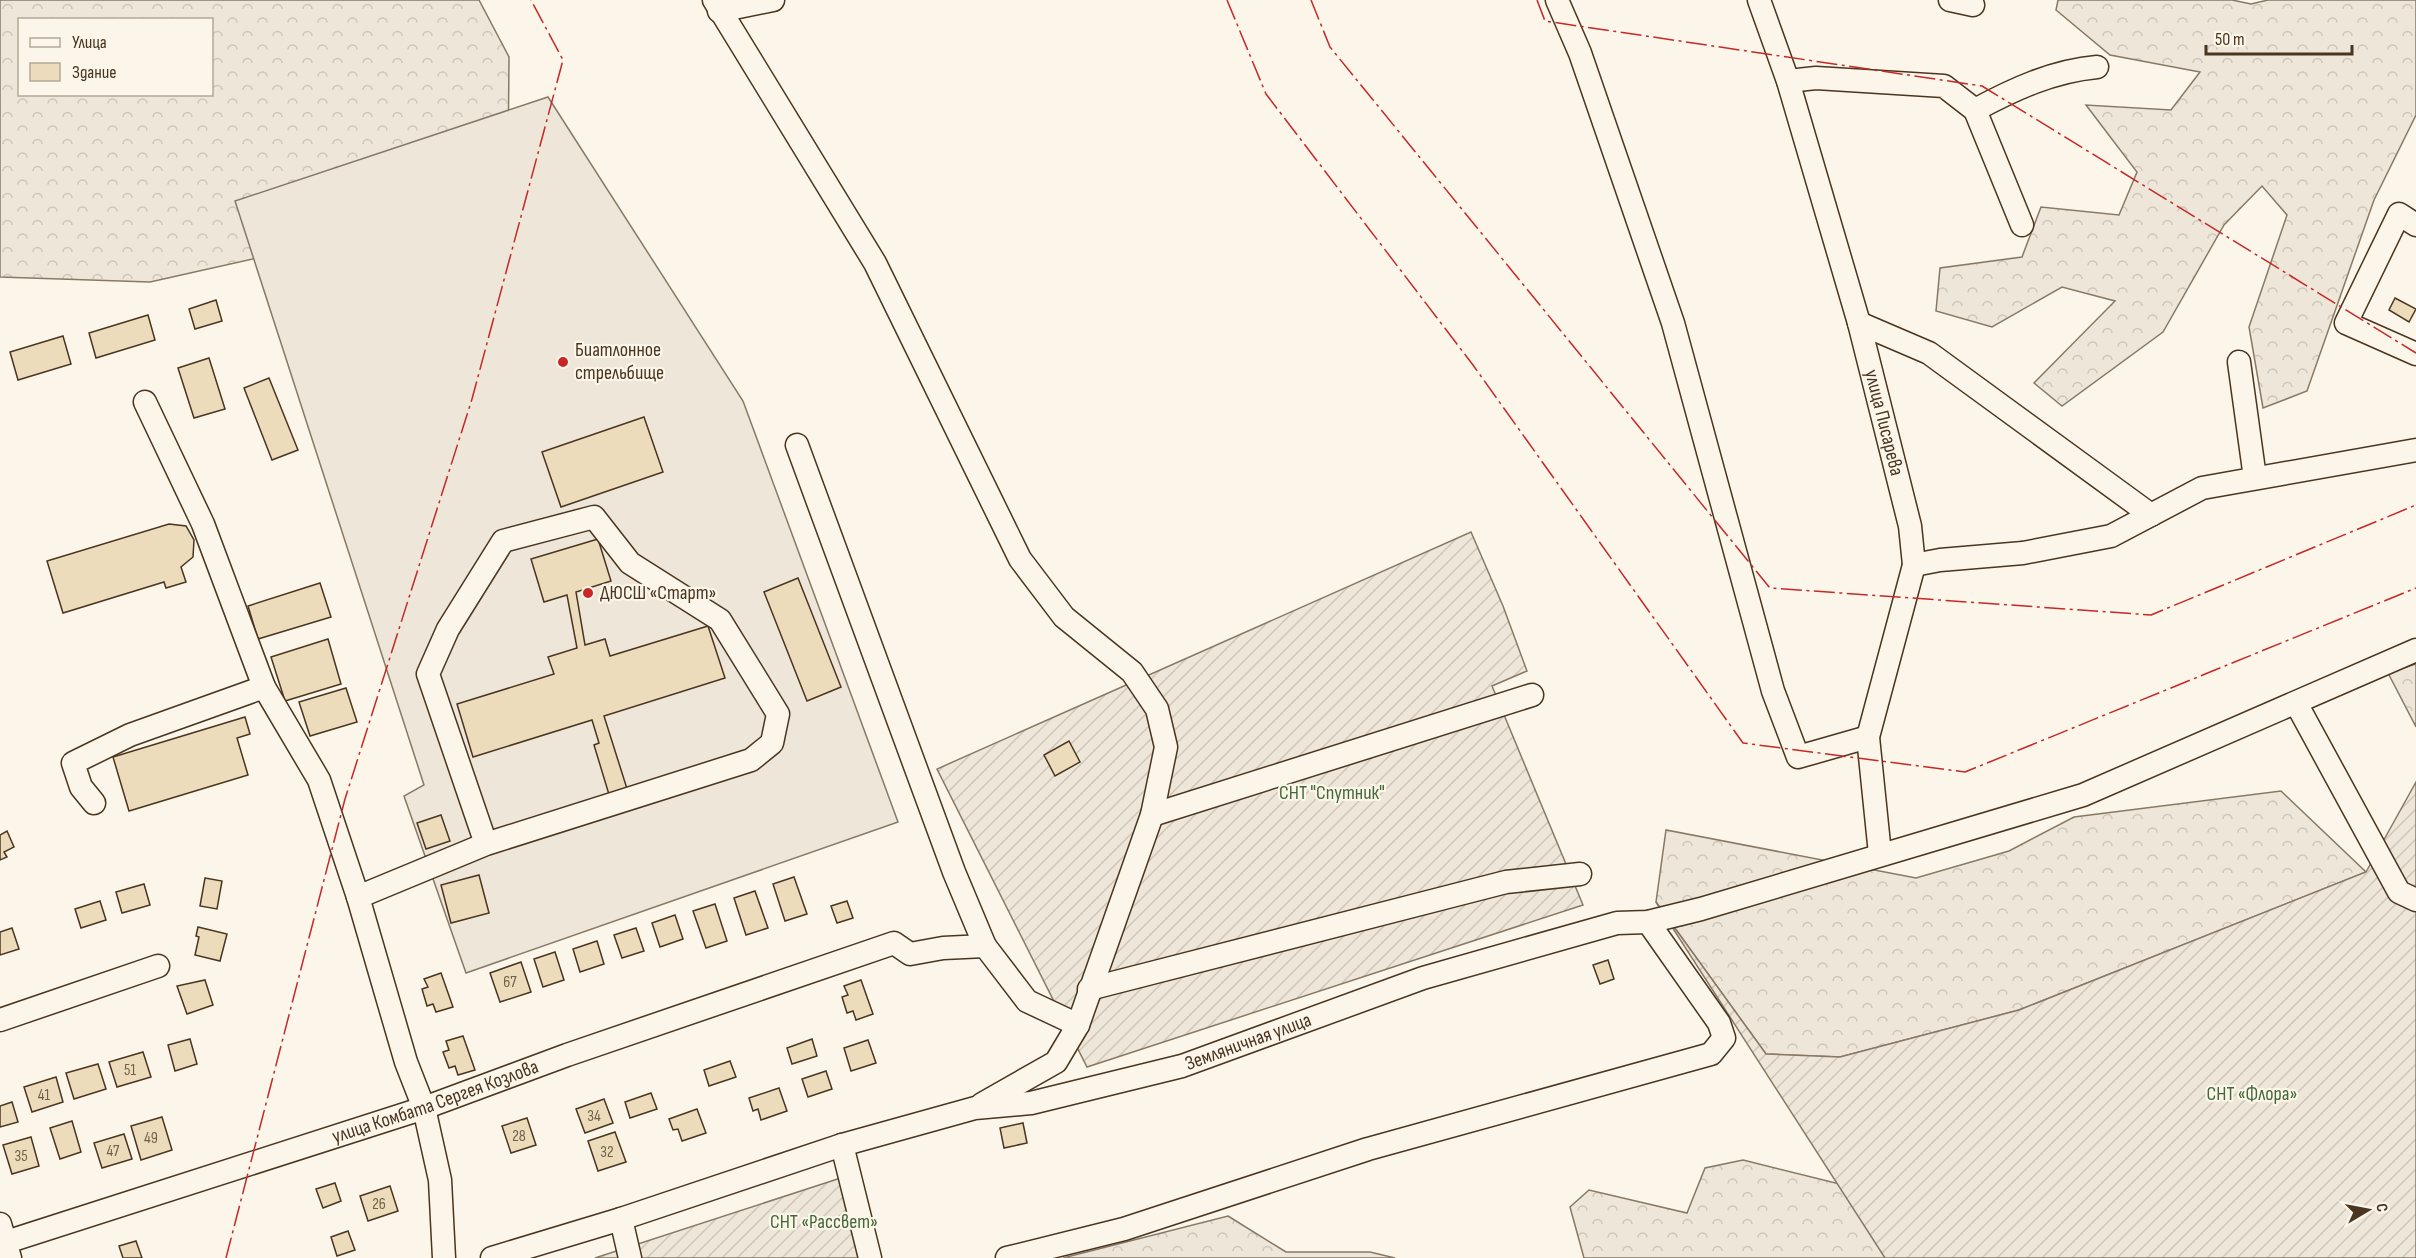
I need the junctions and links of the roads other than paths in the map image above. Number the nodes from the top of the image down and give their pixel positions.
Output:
1 (773, 0) edge
2 (1557, 0) edge
3 (1759, 0) edge
4 (1950, 0) edge
5 (716, 5) edge
6 (1973, 5) dead end
7 (2097, 67) dead end
8 (1788, 81) junction
9 (1975, 110) junction
10 (2022, 225) dead end
11 (2416, 225) edge
12 (1859, 323) junction
13 (2416, 354) edge
14 (2239, 362) dead end
15 (145, 402) dead end
16 (797, 445) dead end
17 (2416, 450) edge
18 (2255, 478) junction
19 (2151, 515) junction
20 (1914, 565) junction
21 (2416, 650) edge
22 (264, 687) junction
23 (1532, 695) dead end
24 (2296, 703) junction
25 (1868, 737) junction
26 (94, 803) dead end
27 (1152, 815) junction
28 (486, 844) junction
29 (1880, 854) junction
30 (1580, 874) dead end
31 (358, 897) junction
32 (2416, 900) edge
33 (1648, 922) junction
34 (986, 946) junction
35 (158, 966) dead end
36 (1089, 989) junction
37 (0, 1020) edge
38 (1078, 1025) junction
39 (424, 1108) junction
40 (975, 1108) junction
41 (842, 1145) junction
42 (621, 1219) junction
43 (4, 1242) edge
44 (444, 1258) edge
45 (492, 1258) edge
46 (630, 1258) edge
47 (870, 1258) edge
48 (1007, 1258) edge

1 - 5 street
2 - 25 street
3 - 8 street, улица Писарева
4 - 6 street
5 - 27 street
7 - 9 street
8 - 9 street
8 - 12 street, улица Писарева
9 - 10 street
11 - 13 street
12 - 19 street
12 - 20 street, улица Писарева
14 - 18 street
15 - 22 street
16 - 34 street
17 - 18 street
18 - 19 street
19 - 20 street
20 - 25 street, улица Писарева
21 - 24 street, Земляничная улица
22 - 26 street
22 - 31 street
23 - 27 street
24 - 29 street, Земляничная улица
24 - 32 street
25 - 29 street, улица Писарева
27 - 36 street
28 - 28 street
28 - 31 street
29 - 33 street, Земляничная улица
30 - 36 street
31 - 39 street
33 - 40 street, Земляничная улица
33 - 48 street
34 - 38 street
34 - 39 street, улица Комбата Сергея Козлова
35 - 37 street
36 - 38 street
38 - 40 street
39 - 43 street, улица Комбата Сергея Козлова
39 - 44 street
40 - 41 street, Земляничная улица
41 - 42 street, Земляничная улица
41 - 47 street
42 - 45 street, Земляничная улица
42 - 46 street

